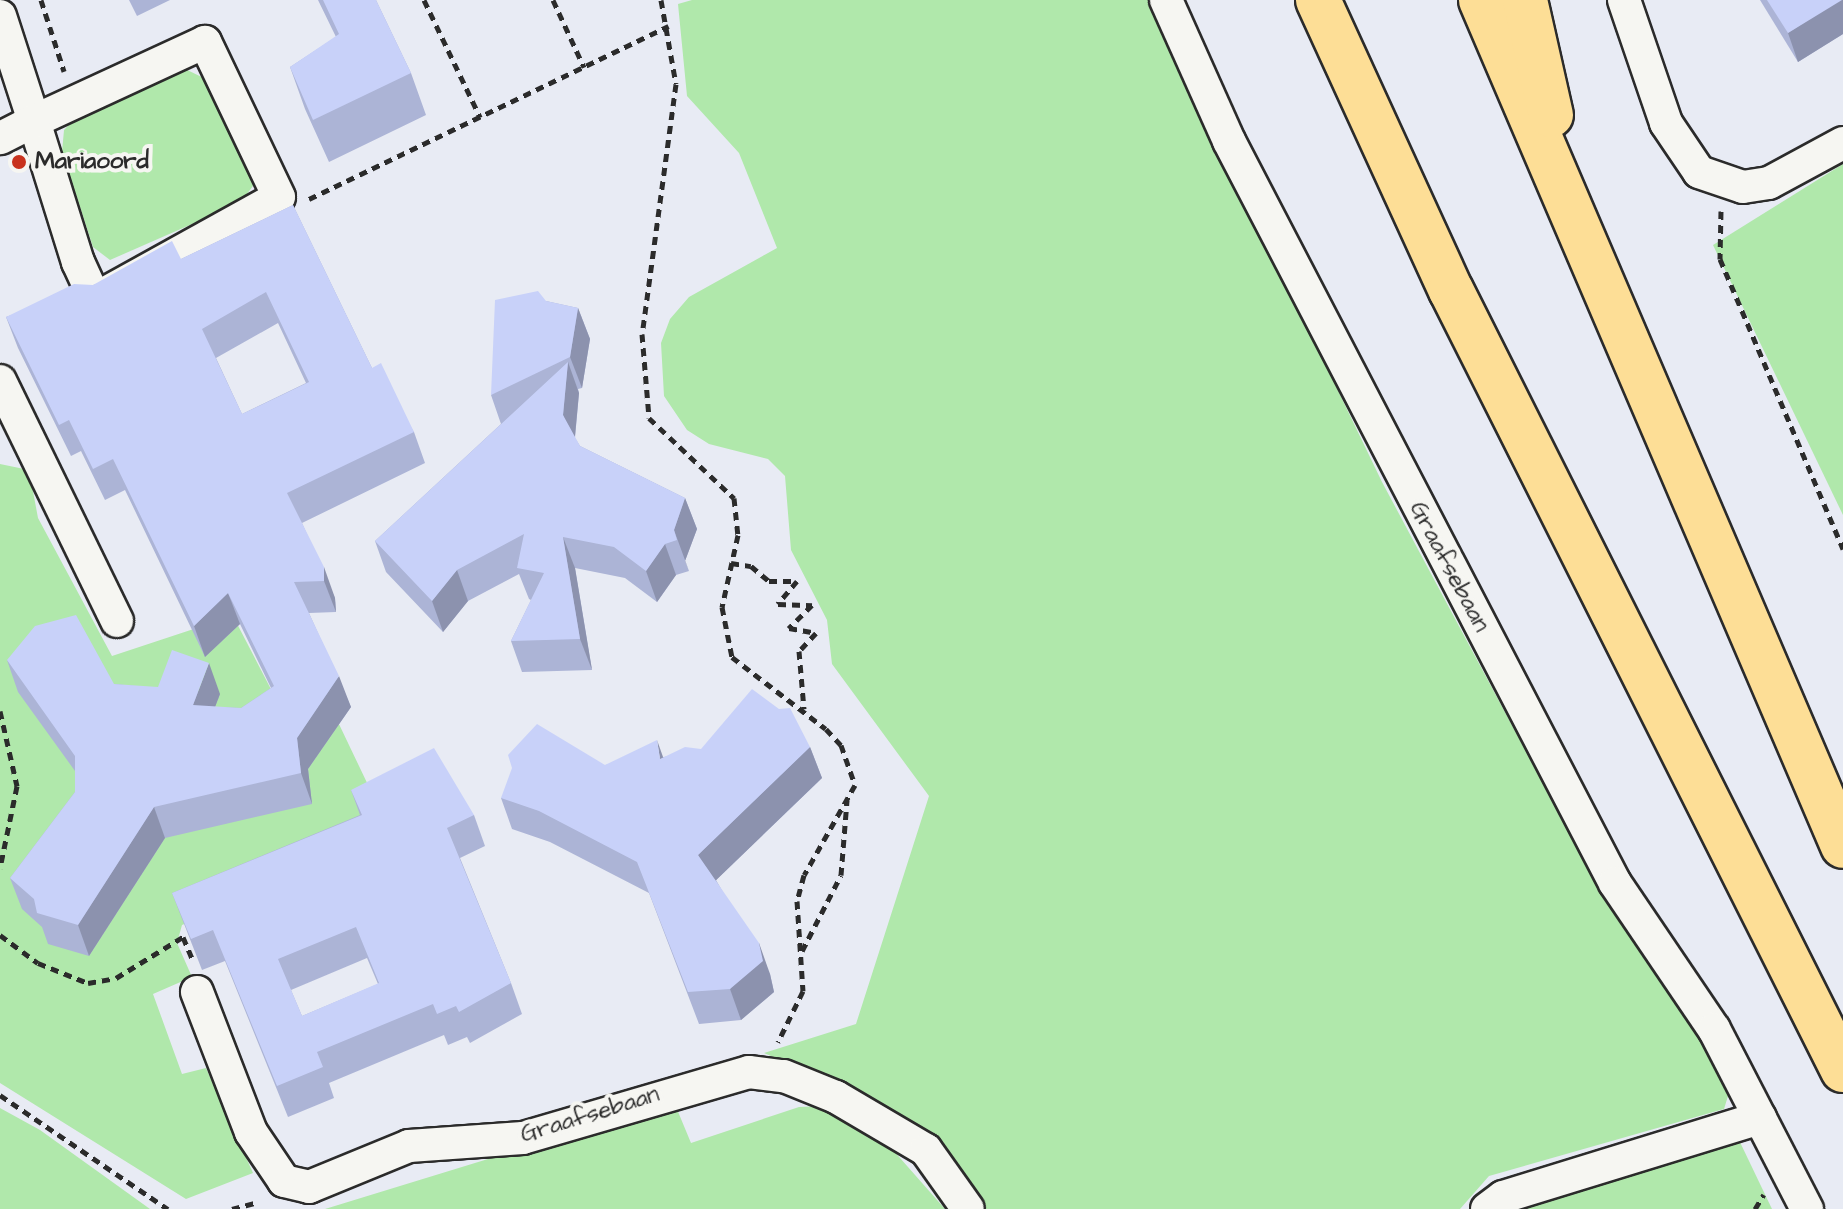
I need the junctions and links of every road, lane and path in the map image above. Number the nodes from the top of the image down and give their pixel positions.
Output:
1 (41, 0) edge
2 (424, 0) edge
3 (553, 0) edge
4 (661, 0) edge
5 (1166, 0) edge
6 (1318, 0) edge
7 (1481, 0) edge
8 (1525, 0) edge
9 (1624, 0) edge
10 (0, 16) edge
11 (669, 26) junction
12 (584, 67) junction
13 (74, 103) junction
14 (480, 117) junction
15 (34, 121) junction
16 (0, 138) edge
17 (1843, 143) edge
18 (1721, 182) junction
19 (279, 197) junction
20 (1579, 234) junction
21 (0, 381) edge
22 (1843, 549) edge
23 (731, 563) junction
24 (117, 621) dead end
25 (804, 710) junction
26 (0, 711) edge
27 (6, 741) junction
28 (0, 748) edge
29 (847, 800) junction
30 (1843, 846) edge
31 (0, 868) edge
32 (0, 935) edge
33 (801, 952) junction
34 (197, 992) joint
35 (1843, 1070) edge
36 (749, 1072) junction
37 (0, 1095) edge
38 (1760, 1118) junction
39 (168, 1209) edge
40 (968, 1209) edge
41 (1487, 1209) edge
42 (1807, 1209) edge

1 - 13 path
2 - 14 path
3 - 12 path
4 - 11 path
5 - 38 street, Graafsebaan
6 - 35 highway
7 - 20 highway
8 - 20 highway
9 - 18 street
10 - 15 street
11 - 12 path
11 - 23 path
12 - 14 path
13 - 15 street
13 - 19 street
14 - 19 path
15 - 16 street
15 - 19 street
17 - 18 street
18 - 22 path
20 - 30 highway
21 - 24 street
23 - 25 path
23 - 25 path
25 - 29 path
26 - 27 path
27 - 28 path
27 - 31 path
29 - 33 path
29 - 33 path
32 - 34 path
33 - 36 path
34 - 36 street, Graafsebaan
36 - 40 street, Graafsebaan
37 - 39 path
38 - 41 street
38 - 42 street, Graafsebaan

